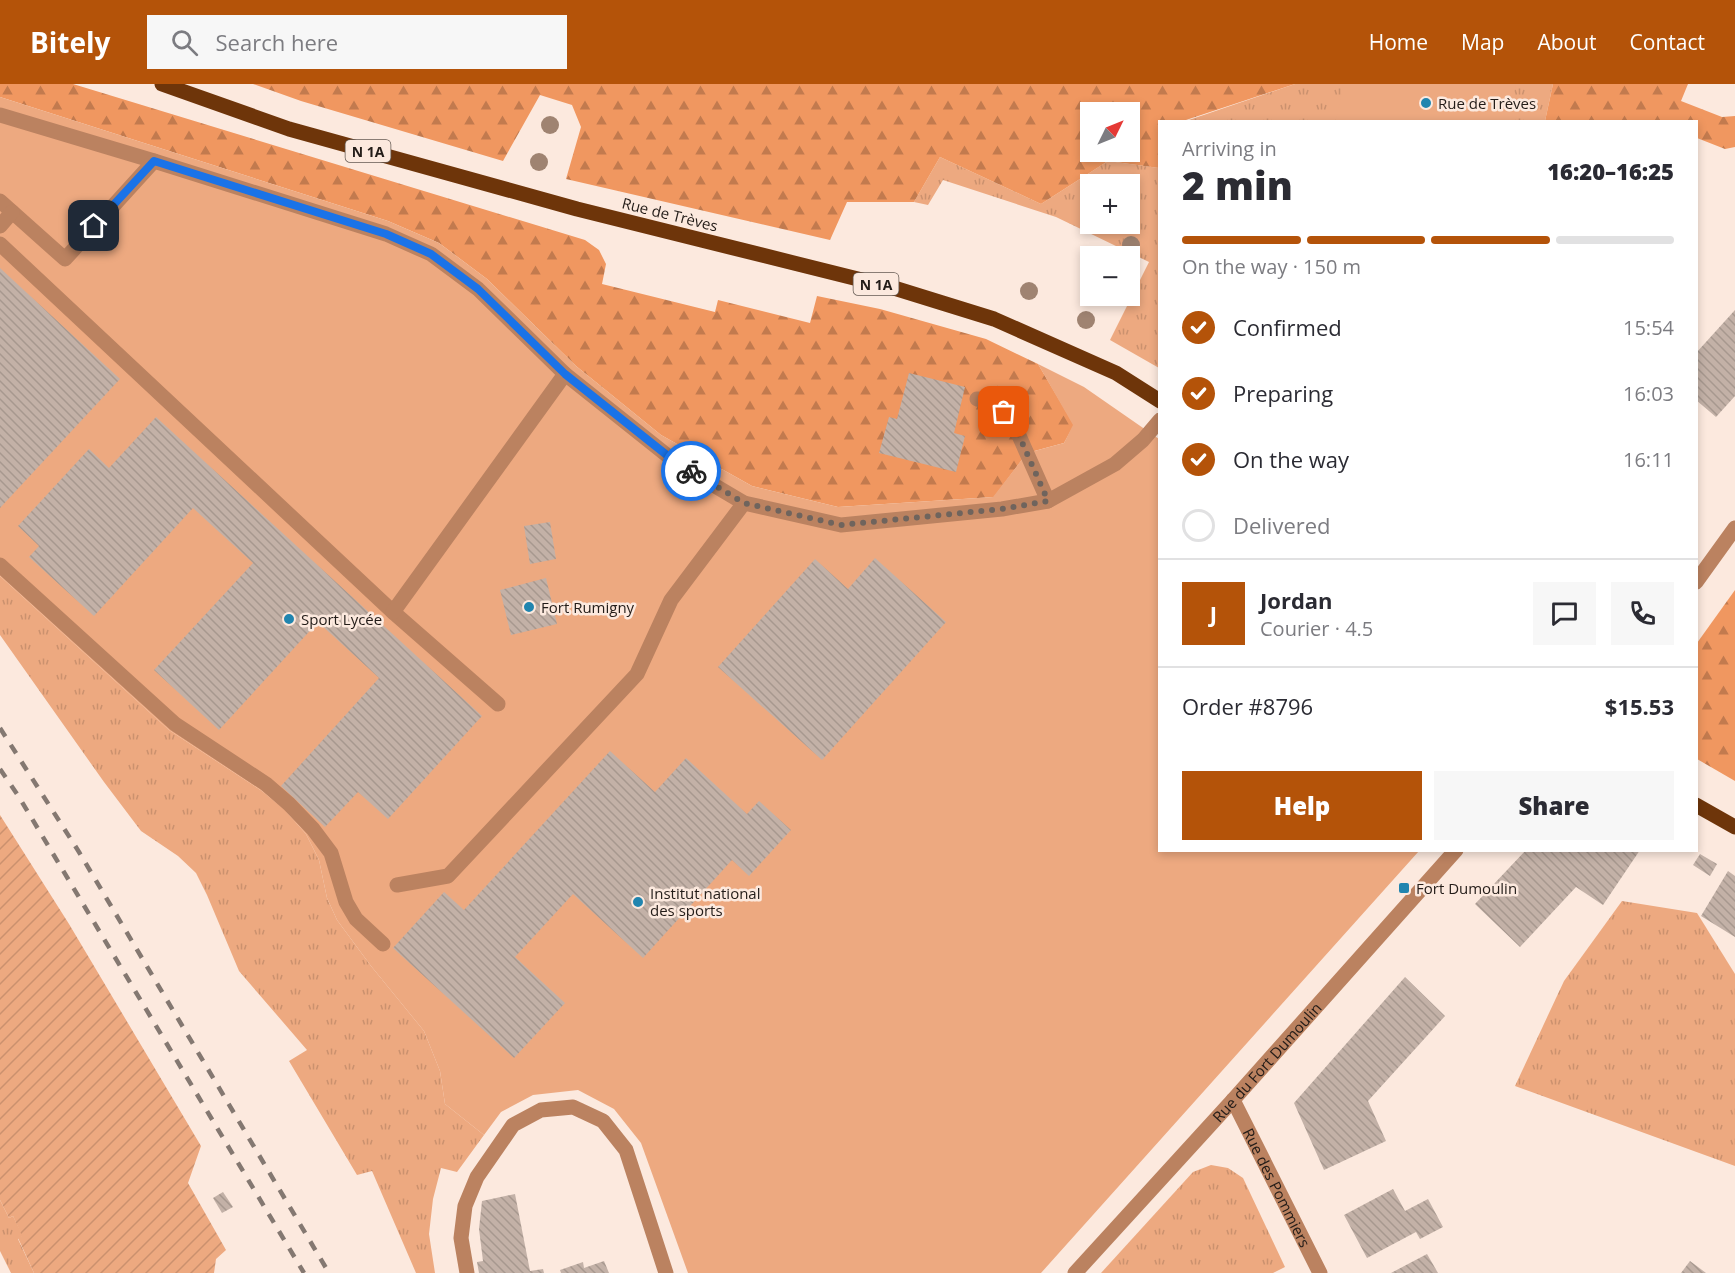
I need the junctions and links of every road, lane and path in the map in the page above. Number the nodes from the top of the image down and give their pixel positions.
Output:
1 (162, 84) edge
2 (0, 115) edge
3 (154, 161) junction
4 (0, 201) edge
5 (12, 212) junction
6 (0, 226) edge
7 (0, 243) edge
8 (565, 374) junction
9 (977, 399) dead end
10 (1158, 400) edge
11 (1158, 422) edge
12 (1048, 501) junction
13 (744, 503) junction
14 (1735, 528) edge
15 (0, 564) edge
16 (1698, 579) edge
17 (393, 612) junction
18 (498, 704) dead end
19 (1698, 806) edge
20 (1735, 827) edge
21 (1454, 852) edge
22 (397, 885) dead end
23 (384, 944) dead end
24 (1233, 1101) junction
25 (467, 1273) edge
26 (666, 1273) edge
27 (1075, 1273) edge
28 (1320, 1273) edge

1 - 10 main road, Rue de Trèves / N 1A
2 - 3 street
3 - 5 street
3 - 8 street
4 - 5 street
5 - 6 street
7 - 17 street
8 - 13 street
8 - 17 street
9 - 12 street
11 - 12 street
12 - 13 street
13 - 22 street
14 - 16 street
15 - 23 street
17 - 18 street
19 - 20 main road
21 - 24 street, Rue du Fort Dumoulin
24 - 27 street, Rue du Fort Dumoulin
24 - 28 street, Rue des Pommiers
25 - 26 street

